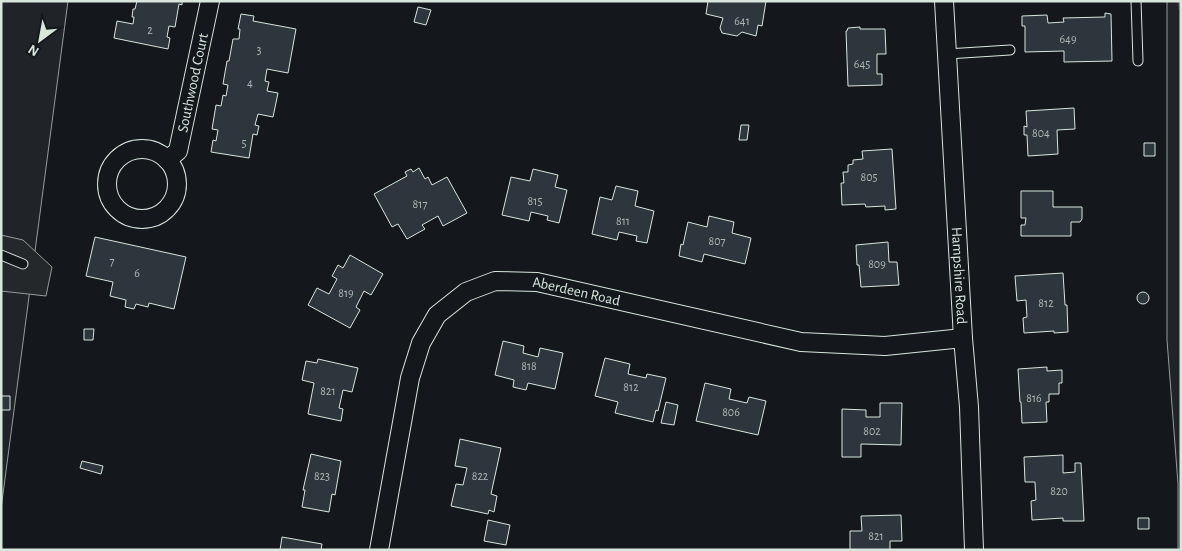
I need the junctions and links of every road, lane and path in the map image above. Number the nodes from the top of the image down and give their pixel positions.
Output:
1 (210, 1) edge
2 (944, 1) edge
3 (1136, 1) edge
4 (1010, 50) dead end
5 (947, 54) junction
6 (1138, 61) dead end
7 (167, 160) dead end
8 (1, 255) edge
9 (23, 264) dead end
10 (963, 338) junction
11 (379, 550) edge
12 (974, 550) edge

1 - 7 street, Southwood Court
2 - 5 street, Hampshire Road
3 - 6 lane
4 - 5 lane
5 - 10 street, Hampshire Road
8 - 9 lane
10 - 11 street, Aberdeen Road
10 - 12 street, Hampshire Road

